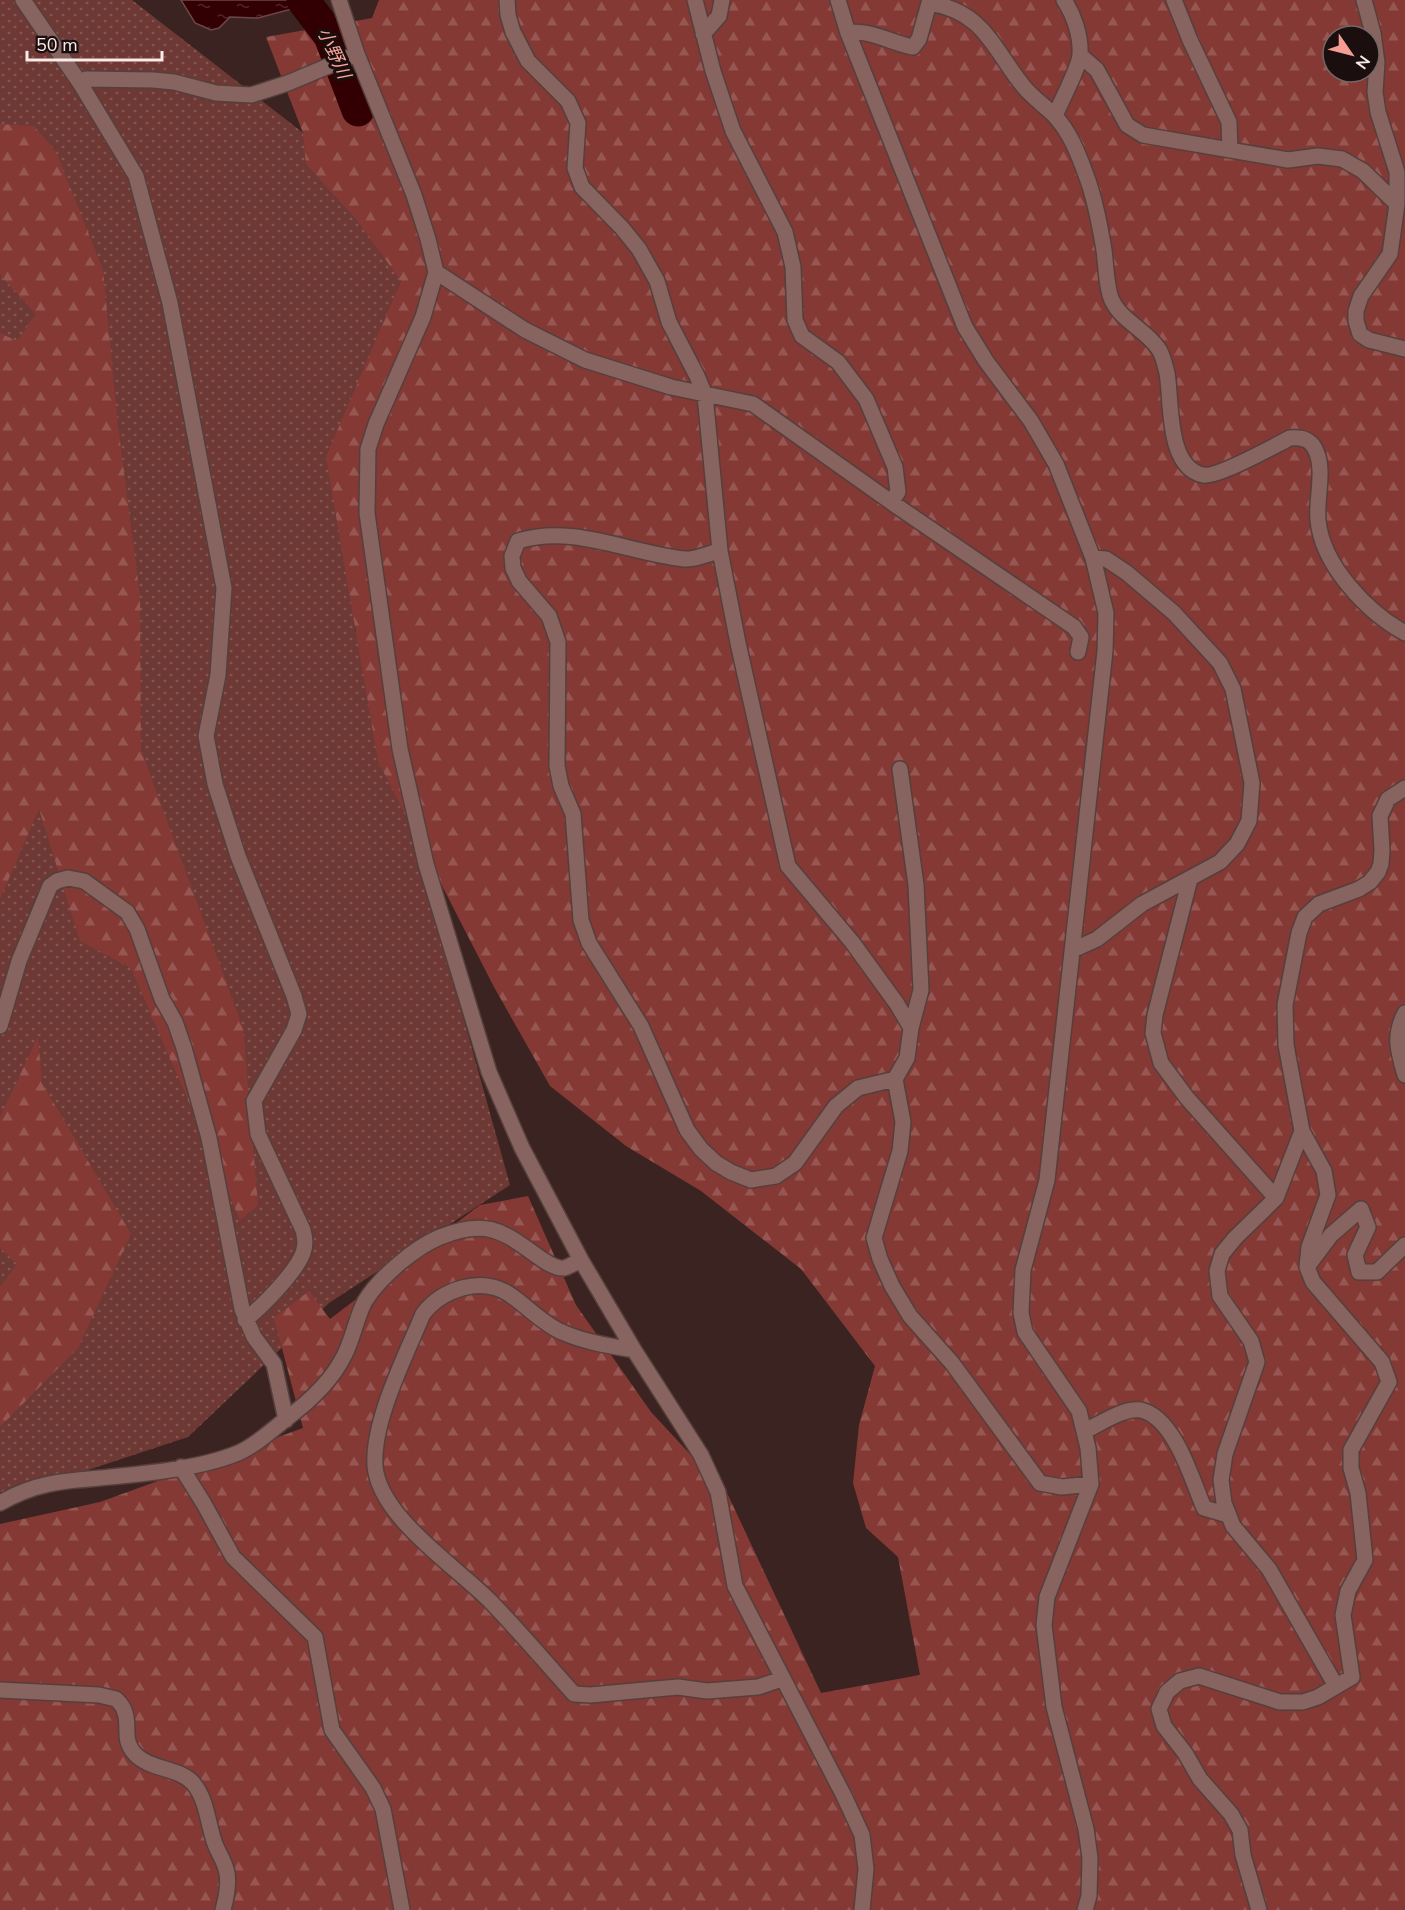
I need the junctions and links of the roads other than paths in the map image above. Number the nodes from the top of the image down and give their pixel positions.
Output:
1 (23, 0) edge
2 (339, 0) edge
3 (507, 0) edge
4 (695, 0) edge
5 (722, 0) edge
6 (838, 0) edge
7 (1064, 0) edge
8 (1174, 0) edge
9 (1364, 0) edge
10 (848, 33) junction
11 (703, 34) junction
12 (357, 54) junction
13 (1081, 56) junction
14 (80, 83) junction
15 (1054, 116) junction
16 (1230, 150) junction
17 (1397, 204) junction
18 (435, 272) junction
19 (1405, 349) edge
20 (705, 395) junction
21 (891, 502) junction
22 (720, 551) junction
23 (1093, 558) junction
24 (1405, 633) edge
25 (1078, 652) dead end
26 (900, 769) dead end
27 (1405, 788) edge
28 (1190, 879) junction
29 (1073, 950) junction
30 (1405, 1013) edge
31 (0, 1026) edge
32 (911, 1028) junction
33 (1405, 1076) edge
34 (895, 1078) junction
35 (1302, 1131) junction
36 (1276, 1198) junction
37 (1405, 1245) edge
38 (581, 1260) junction
39 (1307, 1267) junction
40 (245, 1320) junction
41 (634, 1350) junction
42 (286, 1420) junction
43 (1085, 1431) junction
44 (181, 1467) junction
45 (1091, 1484) junction
46 (0, 1503) edge
47 (1228, 1515) junction
48 (782, 1679) junction
49 (1336, 1686) junction
50 (0, 1690) edge
51 (223, 1910) edge
52 (402, 1910) edge
53 (862, 1910) edge
54 (1085, 1910) edge
55 (1258, 1910) edge

1 - 14 street
2 - 12 street
3 - 20 street
4 - 11 street
5 - 11 street
6 - 10 street
7 - 13 street
8 - 16 street
9 - 17 street
10 - 15 street
10 - 23 street
11 - 21 street
12 - 14 street
12 - 18 street
13 - 15 street
13 - 16 street
14 - 40 street
15 - 24 street
16 - 17 street
17 - 19 street
18 - 20 street
18 - 38 street
20 - 21 street
20 - 22 street
21 - 25 street
22 - 32 street
22 - 34 street
23 - 28 street
23 - 29 street
26 - 32 street
27 - 35 street
28 - 29 street
28 - 36 street
29 - 43 street
30 - 33 street
31 - 40 street
32 - 34 street
34 - 45 street
35 - 36 street
35 - 39 street
36 - 47 street
37 - 39 street
38 - 41 street
38 - 42 street
39 - 49 street
40 - 42 street
41 - 48 street
41 - 48 street
42 - 44 street
43 - 45 street
43 - 47 street
44 - 46 street
44 - 52 street
45 - 54 street
47 - 49 street
48 - 53 street
49 - 55 street
50 - 51 street

